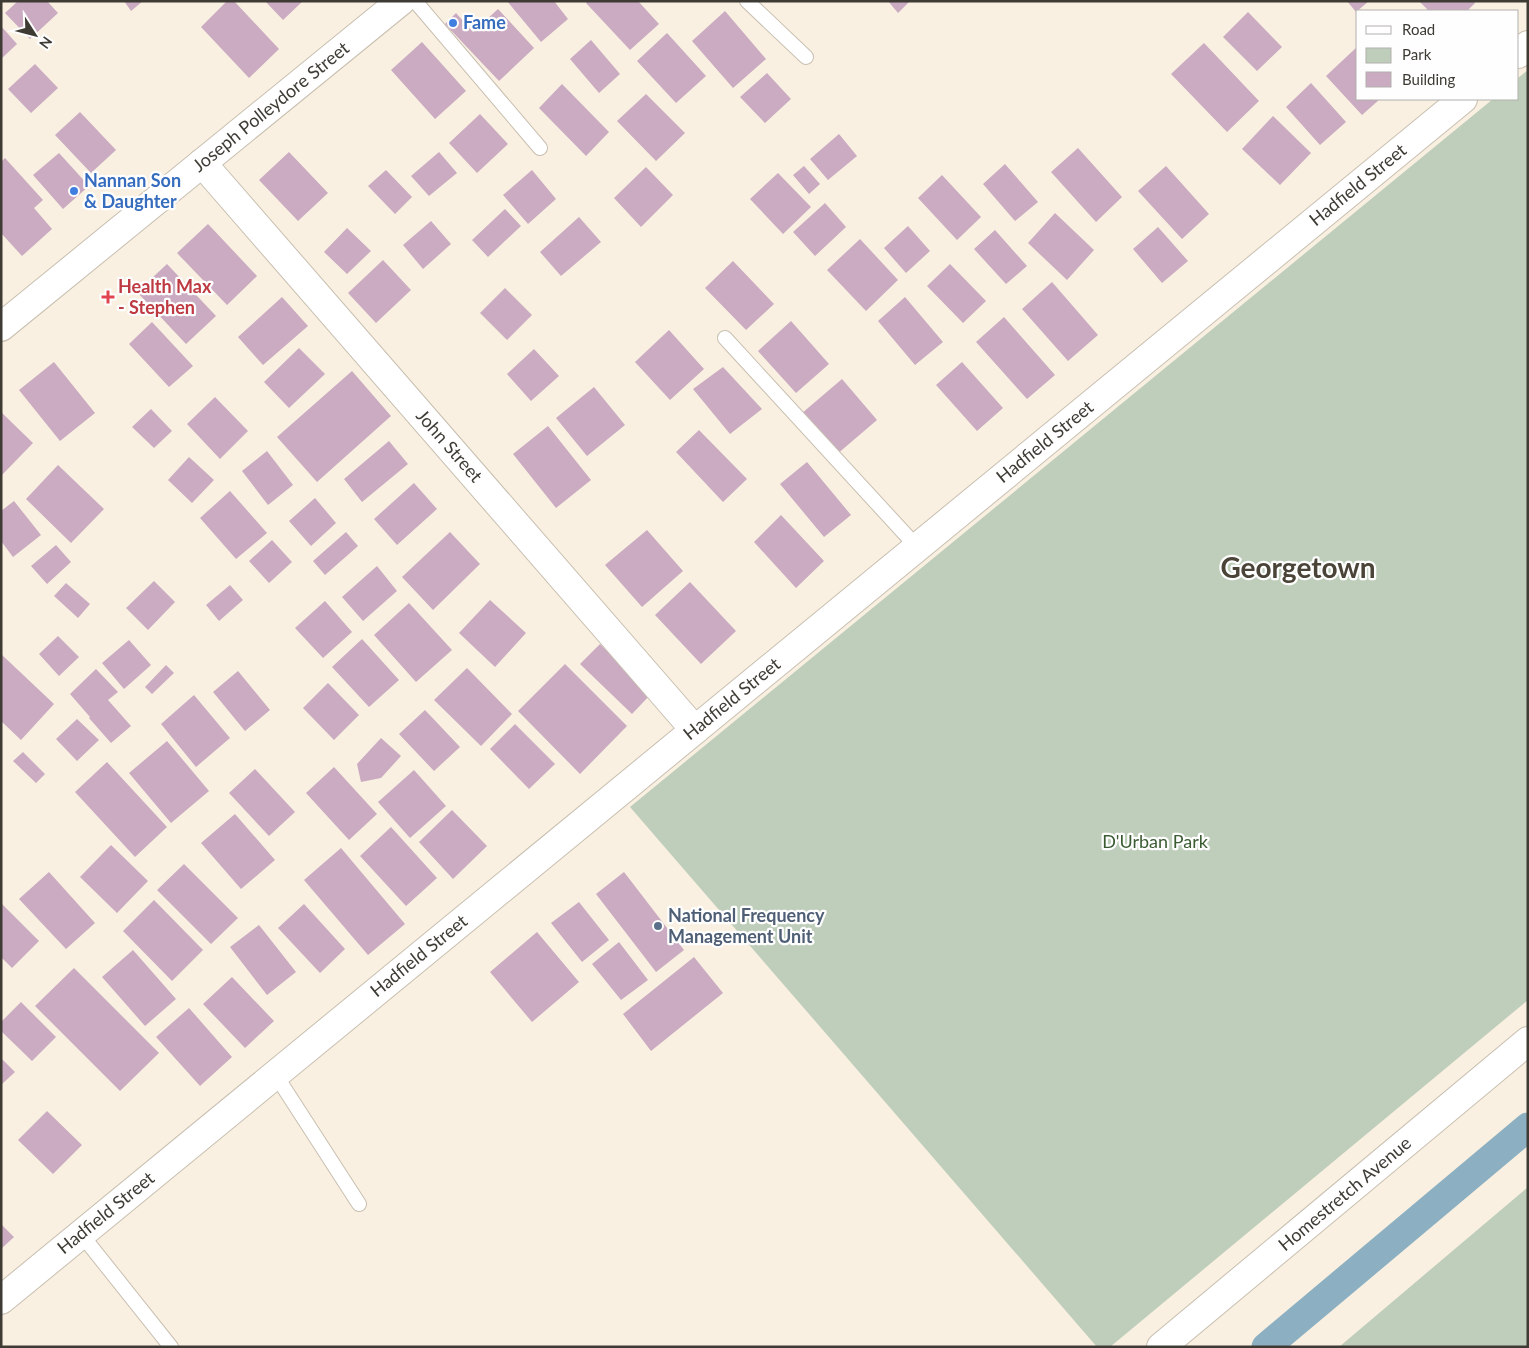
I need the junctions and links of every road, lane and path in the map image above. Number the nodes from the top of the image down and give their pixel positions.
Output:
1 (401, 1) edge
2 (415, 1) edge
3 (747, 1) edge
4 (806, 57) dead end
5 (1462, 100) edge
6 (540, 148) dead end
7 (202, 162) junction
8 (1, 327) edge
9 (725, 338) dead end
10 (917, 547) junction
11 (695, 730) junction
12 (1528, 1041) edge
13 (275, 1074) junction
14 (359, 1204) dead end
15 (81, 1234) junction
16 (1, 1300) edge
17 (171, 1347) edge
18 (1162, 1347) edge

1 - 7 street, Joseph Polleydore Street
2 - 6 lane
3 - 4 lane
5 - 10 street, Hadfield Street
7 - 8 street, Joseph Polleydore Street
7 - 11 street, John Street
9 - 10 lane
10 - 11 street, Hadfield Street
11 - 13 street, Hadfield Street
12 - 18 street, Homestretch Avenue
13 - 14 lane
13 - 15 street, Hadfield Street
15 - 16 street, Hadfield Street
15 - 17 lane

